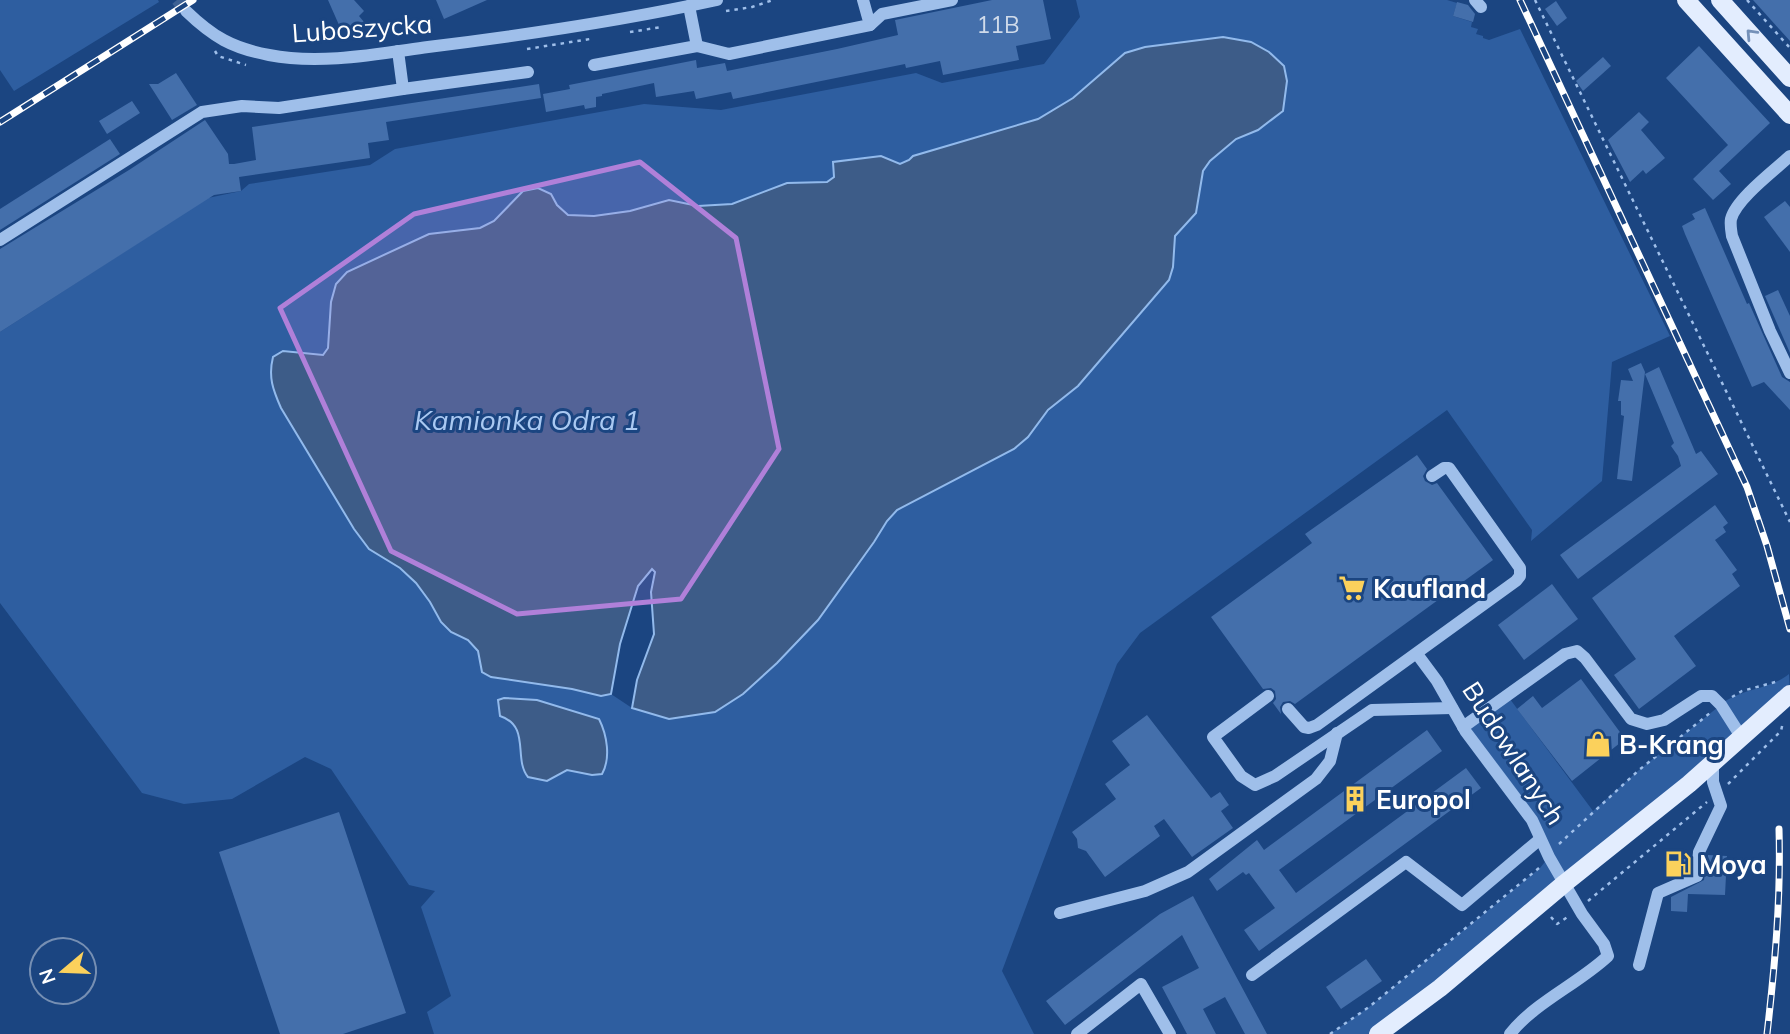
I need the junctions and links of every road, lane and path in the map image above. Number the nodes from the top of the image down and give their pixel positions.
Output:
1 (717, 0) edge
2 (863, 0) edge
3 (952, 0) edge
4 (1535, 0) edge
5 (1686, 0) edge
6 (1720, 0) edge
7 (1747, 0) edge
8 (689, 6) junction
9 (186, 11) tunnel mouth
10 (870, 25) junction
11 (697, 46) junction
12 (1790, 48) edge
13 (398, 51) junction
14 (594, 65) dead end
15 (528, 72) dead end
16 (1787, 73) edge
17 (403, 89) junction
18 (1785, 108) edge
19 (1790, 123) edge
20 (1790, 156) edge
21 (0, 240) edge
22 (1790, 373) edge
23 (1432, 475) dead end
24 (1790, 522) edge
25 (1417, 654) junction
26 (1790, 694) edge
27 (1268, 696) dead end
28 (1452, 708) junction
29 (1288, 709) dead end
30 (1784, 719) dead end
31 (1463, 727) junction
32 (1337, 733) junction
33 (1742, 737) junction
34 (1713, 764) junction
35 (1719, 799) junction
36 (1539, 840) junction
37 (1565, 883) junction
38 (1579, 909) junction
39 (1060, 913) dead end
40 (1639, 965) dead end
41 (1252, 975) dead end
42 (1077, 1034) edge
43 (1170, 1034) edge
44 (1378, 1034) edge
45 (1510, 1034) edge

1 - 8 street, Luboszycka
2 - 10 street
3 - 10 street
4 - 24 path
5 - 18 main road
16 -> 6 main road
7 - 12 path
8 - 11 street
8 - 13 street, Luboszycka
9 - 13 street, Luboszycka
10 - 11 street
11 - 14 street
13 - 17 street
15 - 17 street
17 - 21 street
18 - 19 main road
20 - 22 street
23 - 25 street
25 - 28 street, Budowlanych
25 - 29 street
26 - 33 main road
27 - 32 street
28 - 31 street, Budowlanych
28 - 32 street
30 - 35 path
31 - 33 street
31 - 36 street, Budowlanych
32 - 39 street
33 - 34 main road
34 - 35 street
34 - 37 main road
35 - 38 path
35 - 40 street
36 - 37 street, Budowlanych
36 - 41 street
37 - 38 street, Budowlanych
37 - 44 main road
38 - 45 street, Budowlanych
42 - 43 street

